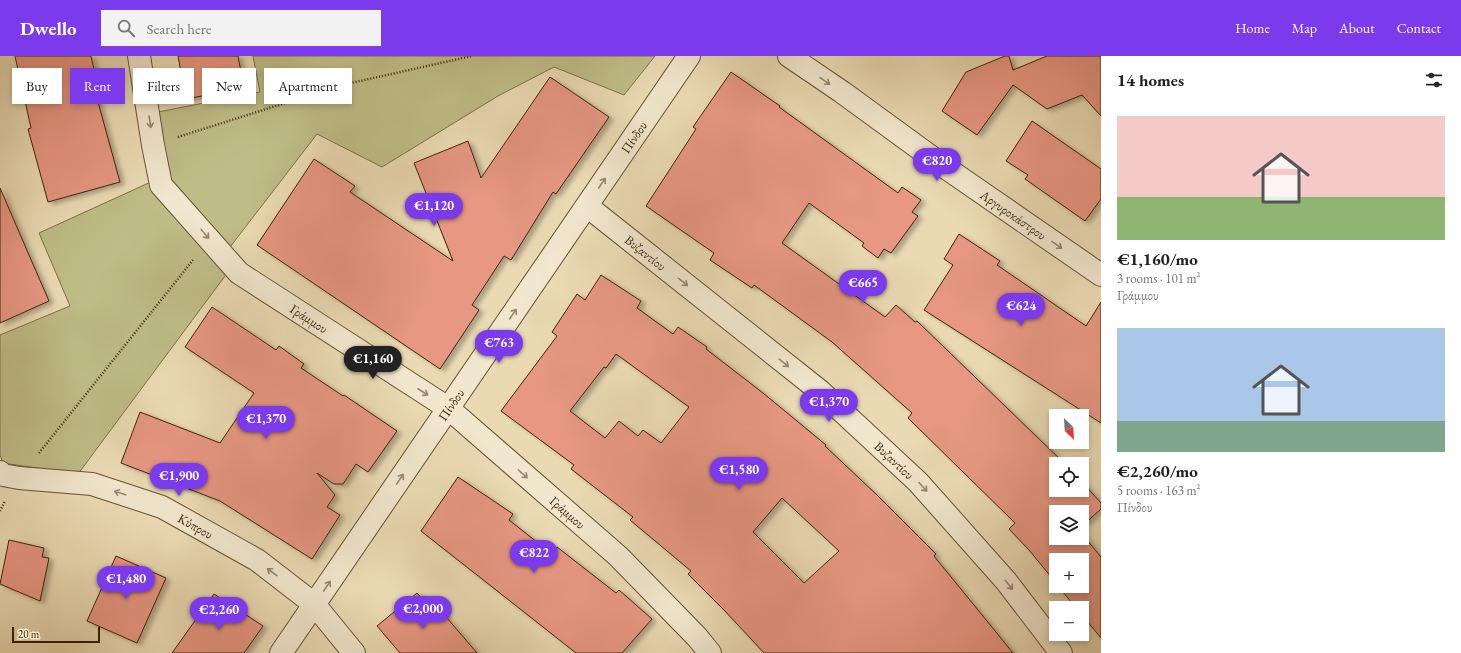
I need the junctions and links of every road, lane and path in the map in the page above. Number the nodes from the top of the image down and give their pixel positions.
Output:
1 (140, 56) edge
2 (472, 56) edge
3 (688, 56) edge
4 (794, 57) edge
5 (153, 145) junction
6 (587, 206) junction
7 (209, 239) junction
8 (1101, 275) edge
9 (448, 408) junction
10 (9, 475) edge
11 (314, 604) junction
12 (281, 653) edge
13 (354, 653) edge
14 (710, 653) edge
15 (1061, 653) edge

1 -> 5 street, Γράμμου
2 - 5 path
6 -> 3 street, Πίνδου
4 -> 8 street, Αργυροκάστρου
5 -> 7 street, Γράμμου
9 -> 6 street, Πίνδου
6 -> 15 street, Βυζαντίου
7 -> 9 street, Γράμμου
7 - 10 path
11 -> 9 street, Πίνδου
9 -> 14 street, Γράμμου
11 -> 10 street, Κύπρου
11 - 12 street, Πίνδου
11 - 13 street, Κύπρου

